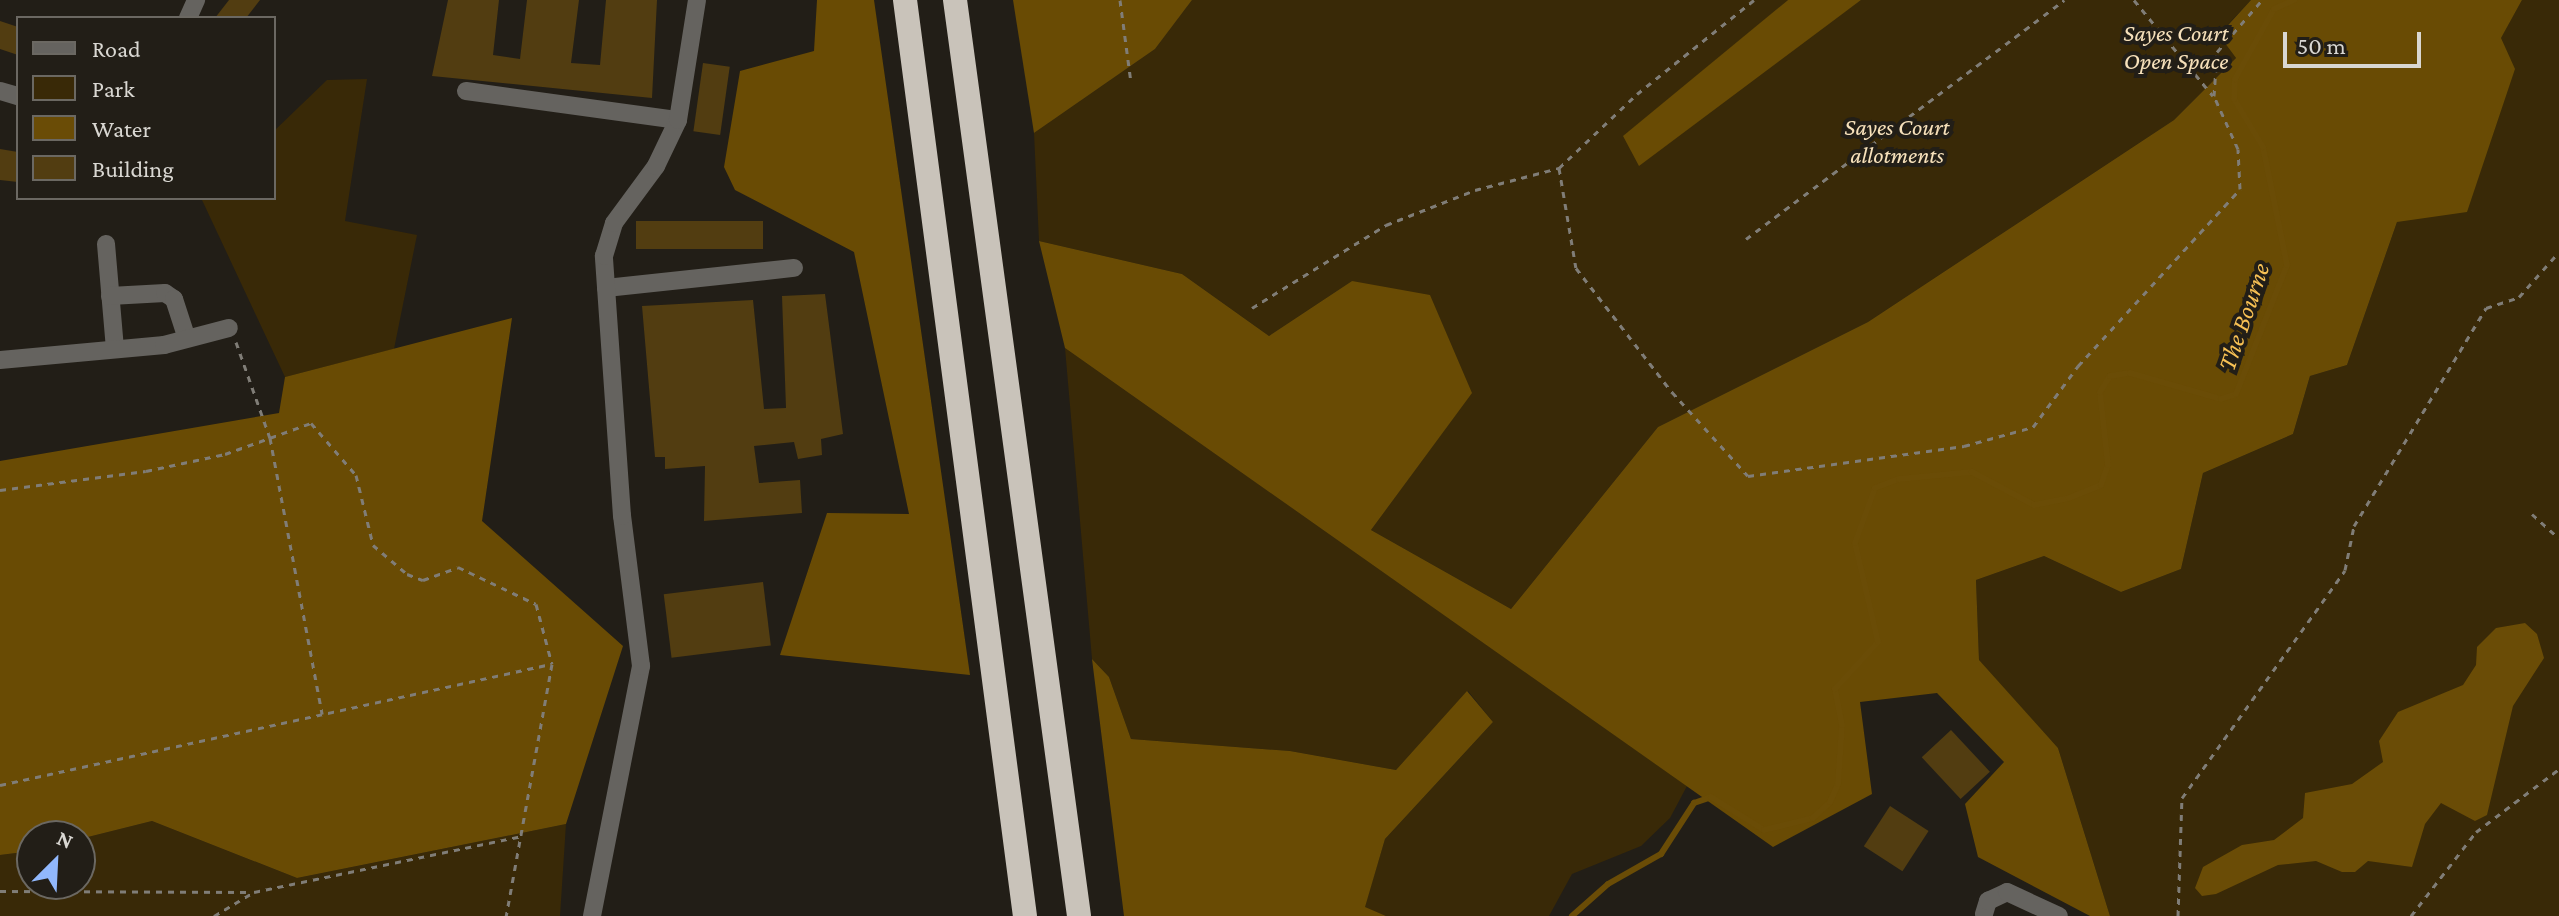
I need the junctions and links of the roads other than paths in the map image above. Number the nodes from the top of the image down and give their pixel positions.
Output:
1 (697, 0) edge
2 (905, 0) edge
3 (955, 0) edge
4 (466, 91) dead end
5 (678, 120) junction
6 (106, 244) dead end
7 (794, 268) dead end
8 (606, 288) junction
9 (110, 296) junction
10 (229, 328) road end
11 (186, 336) junction
12 (115, 349) junction
13 (0, 360) edge
14 (1984, 914) edge
15 (592, 916) edge
16 (1025, 916) edge
17 (1079, 916) edge
18 (2059, 916) edge

1 - 5 street
2 - 16 highway
3 - 17 highway
4 - 5 street
5 - 8 street
6 - 9 street
7 - 8 street
8 - 15 street
9 - 11 street
9 - 12 street
10 - 11 street
11 - 12 street
12 - 13 street
14 - 18 street

